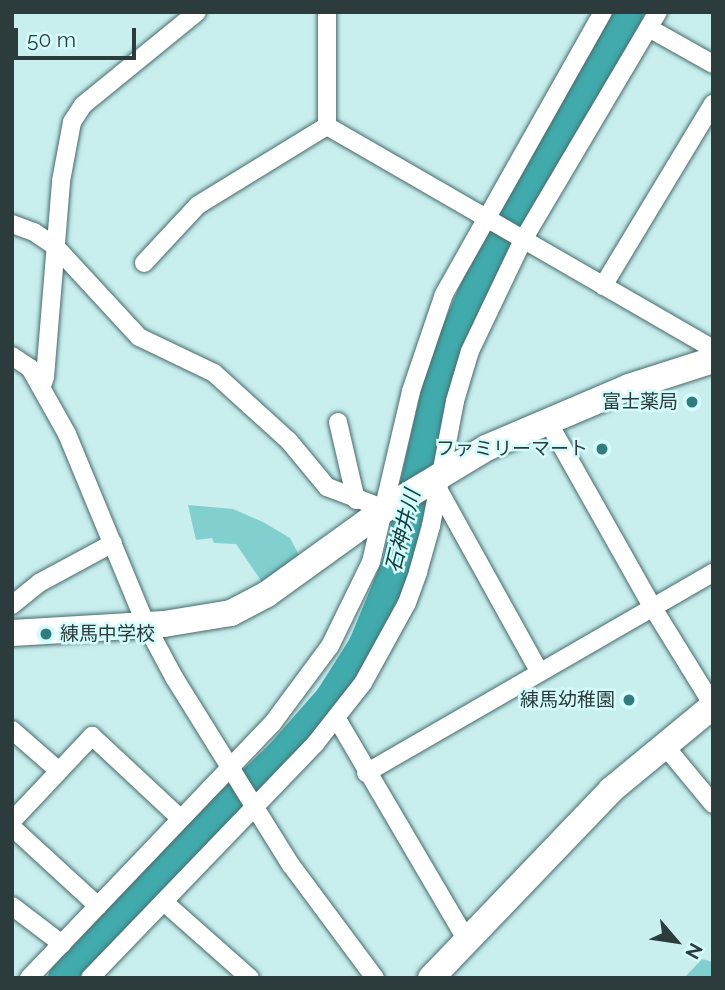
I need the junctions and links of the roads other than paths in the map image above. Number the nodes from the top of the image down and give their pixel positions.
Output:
1 (197, 12) edge
2 (327, 12) edge
3 (603, 12) edge
4 (654, 20) edge
5 (713, 64) edge
6 (713, 104) edge
7 (327, 126) junction
8 (486, 218) junction
9 (12, 225) edge
10 (523, 240) junction
11 (55, 246) junction
12 (144, 263) dead end
13 (603, 286) junction
14 (713, 349) edge
15 (12, 356) edge
16 (713, 360) edge
17 (42, 386) junction
18 (547, 420) junction
19 (338, 422) dead end
20 (437, 480) junction
21 (356, 500) junction
22 (389, 507) junction
23 (113, 542) junction
24 (713, 573) edge
25 (12, 604) edge
26 (653, 608) junction
27 (146, 625) junction
28 (12, 633) edge
29 (539, 671) junction
30 (713, 706) edge
31 (337, 719) junction
32 (12, 730) edge
33 (665, 747) junction
34 (231, 770) junction
35 (59, 771) junction
36 (366, 773) junction
37 (713, 804) edge
38 (254, 806) junction
39 (180, 818) junction
40 (12, 821) edge
41 (12, 827) edge
42 (164, 902) junction
43 (12, 906) edge
44 (98, 906) junction
45 (468, 942) junction
46 (62, 944) junction
47 (93, 977) edge
48 (29, 978) edge
49 (250, 978) edge
50 (374, 978) edge
51 (431, 978) edge

1 - 11 street
2 - 7 street
3 - 8 street
4 - 5 street
4 - 10 street
6 - 13 street
7 - 8 street
7 - 12 street
8 - 10 street
8 - 22 street
9 - 11 street
10 - 13 street
10 - 20 street
11 - 17 street
11 - 21 street
13 - 14 street
15 - 17 street
16 - 18 street
17 - 23 street
18 - 20 street
18 - 26 street
19 - 21 street
20 - 22 street
20 - 29 street
20 - 31 street
21 - 22 street
22 - 27 street
22 - 34 street
23 - 25 street
23 - 27 street
24 - 26 street
26 - 29 street
26 - 30 street
27 - 28 street
27 - 34 street
29 - 36 street
30 - 33 street
31 - 36 street
31 - 38 street
32 - 35 street
33 - 37 street
33 - 45 street
34 - 38 street
34 - 39 street
35 - 39 street
35 - 40 street
36 - 45 street
38 - 42 street
38 - 50 street
39 - 44 street
41 - 44 street
42 - 47 street
42 - 49 street
43 - 46 street
44 - 46 street
45 - 51 street
46 - 48 street

